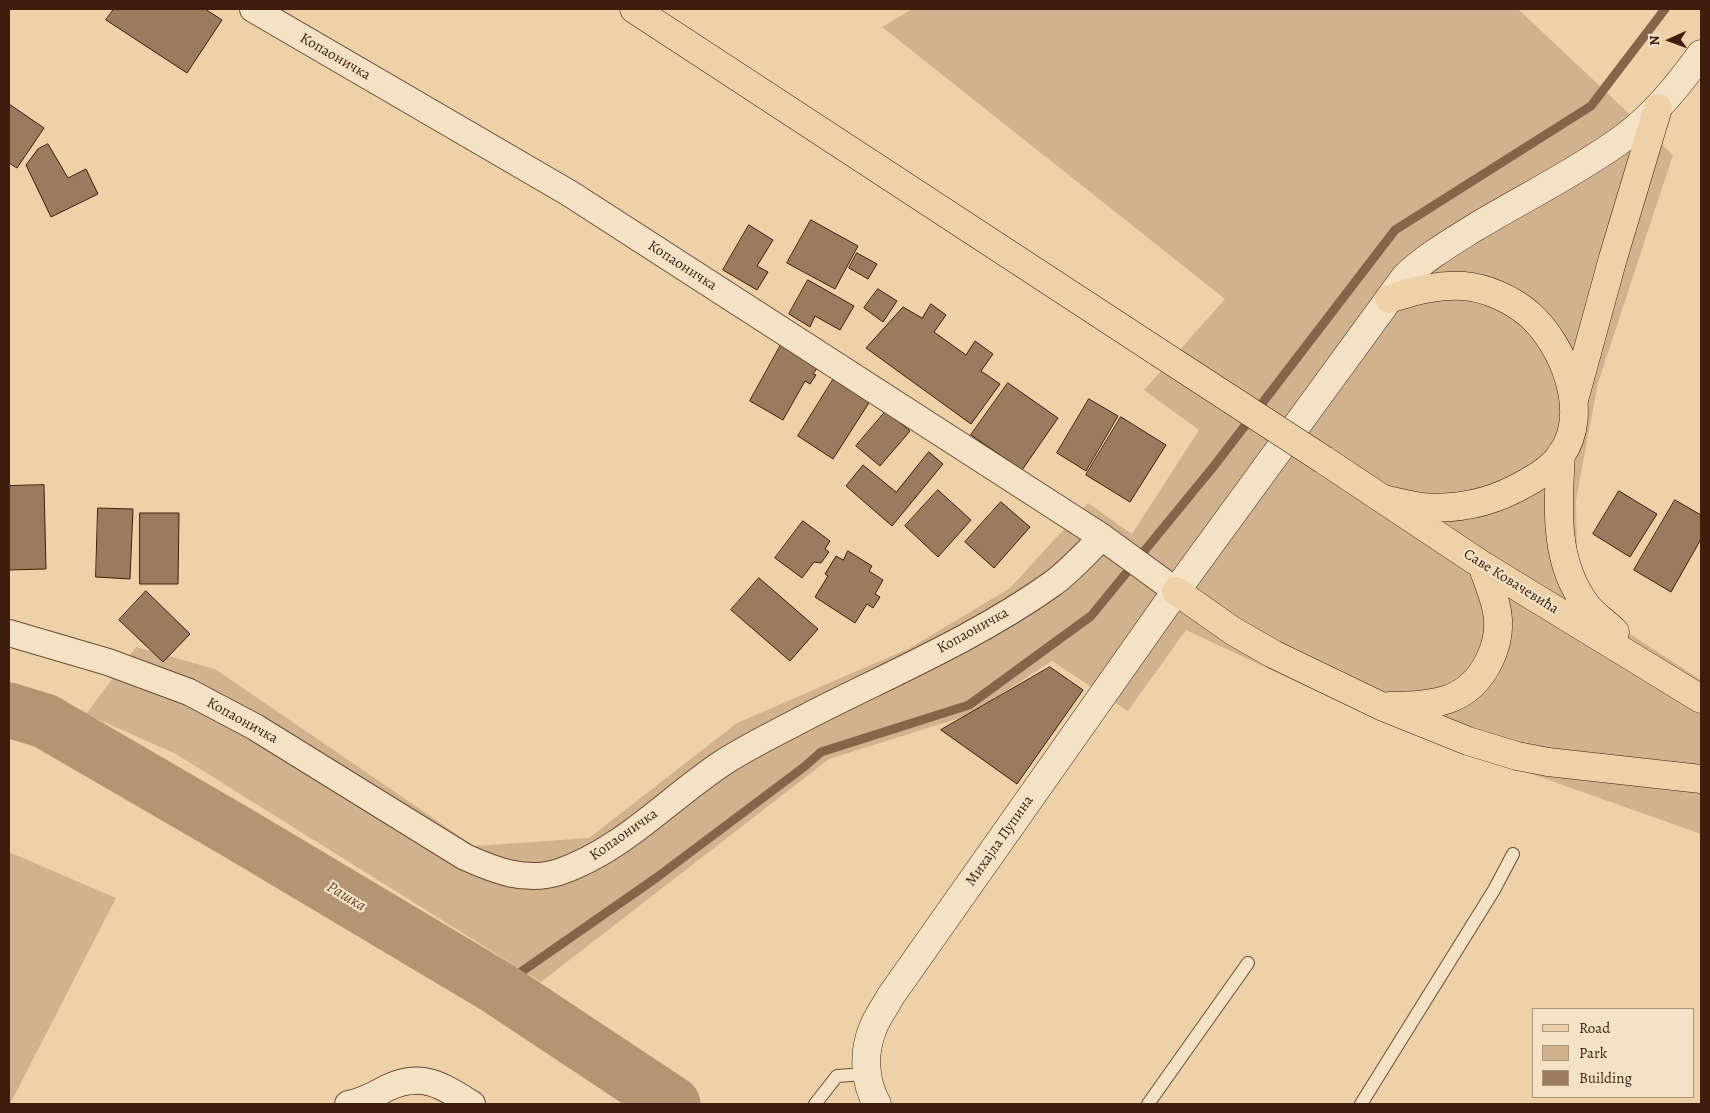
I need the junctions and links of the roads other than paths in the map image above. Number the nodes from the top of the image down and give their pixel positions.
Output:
1 (253, 9) edge
2 (634, 9) edge
3 (1701, 54) edge
4 (1658, 108) junction
5 (1390, 299) junction
6 (1574, 402) junction
7 (1562, 454) junction
8 (1383, 499) junction
9 (1102, 537) junction
10 (1482, 565) junction
11 (1176, 591) junction
12 (9, 633) edge
13 (1663, 675) junction
14 (1701, 699) edge
15 (1381, 706) junction
16 (1701, 779) edge
17 (1513, 854) dead end
18 (1248, 963) dead end
19 (866, 1074) junction
20 (348, 1104) edge
21 (472, 1104) edge
22 (815, 1104) edge
23 (877, 1104) edge
24 (1148, 1104) edge
25 (1360, 1104) edge

1 - 9 street, Копаоничка
2 - 8 main road, Саве Ковачевића, bridge
3 - 4 street, Михајла Пупина
4 - 5 street, Михајла Пупина
4 - 6 main road
5 - 6 main road
5 - 11 street, Михајла Пупина
6 - 7 main road
7 - 8 main road
7 - 13 main road
8 - 10 main road, Саве Ковачевића
9 - 11 street, Копаоничка
9 - 12 street, Копаоничка
10 - 13 main road, Саве Ковачевића
10 - 15 main road
11 - 15 main road
11 - 19 street, Михајла Пупина
13 - 14 main road, Саве Ковачевића
15 - 16 main road
17 - 25 lane
18 - 24 lane
19 - 22 lane
19 - 23 street, Михајла Пупина
20 - 21 street

